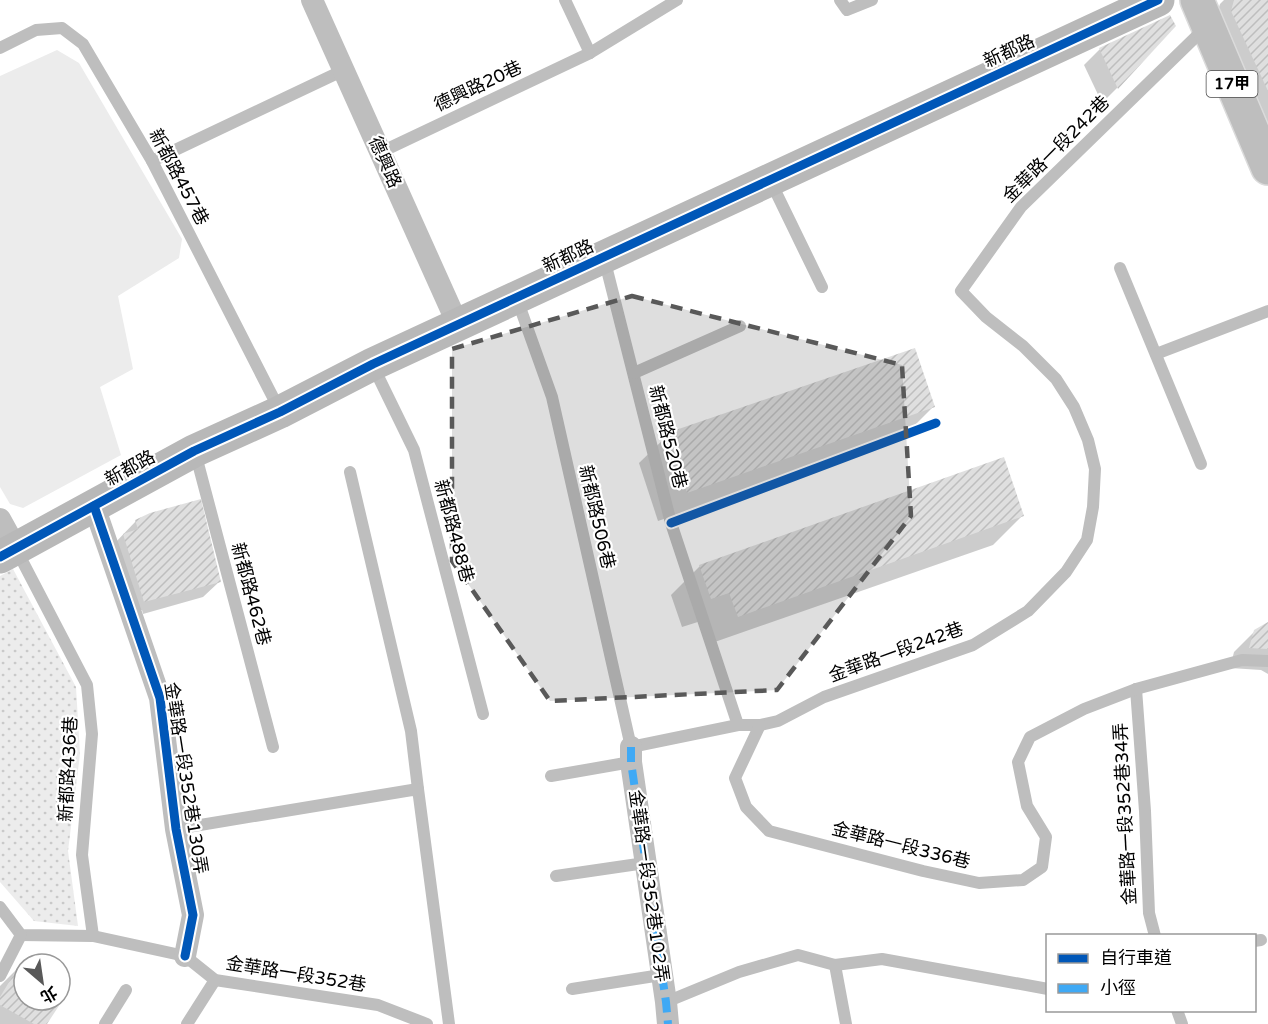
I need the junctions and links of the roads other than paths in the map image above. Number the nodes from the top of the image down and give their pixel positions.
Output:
1 (312, 0) edge
2 (565, 0) edge
3 (677, 0) edge
4 (840, 0) edge
5 (872, 0) edge
6 (1158, 0) edge
7 (1202, 13) edge
8 (0, 48) edge
9 (590, 53) junction
10 (344, 70) junction
11 (381, 152) junction
12 (152, 162) junction
13 (1268, 168) edge
14 (770, 179) junction
15 (604, 257) junction
16 (1120, 268) dead end
17 (822, 287) dead end
18 (516, 297) junction
19 (1268, 311) edge
20 (458, 324) junction
21 (740, 326) dead end
22 (1156, 354) junction
23 (373, 364) junction
24 (634, 373) junction
25 (280, 412) junction
26 (194, 451) junction
27 (1201, 464) dead end
28 (350, 472) dead end
29 (94, 506) junction
30 (0, 519) edge
31 (8, 552) edge
32 (1268, 661) edge
33 (1136, 689) junction
34 (483, 714) dead end
35 (738, 725) junction
36 (760, 725) junction
37 (273, 747) dead end
38 (631, 755) junction
39 (551, 776) dead end
40 (418, 789) junction
41 (176, 828) junction
42 (645, 862) junction
43 (556, 876) dead end
44 (0, 907) edge
45 (1154, 934) edge
46 (21, 935) junction
47 (93, 936) junction
48 (185, 956) junction
49 (835, 965) junction
50 (661, 975) junction
51 (0, 976) edge
52 (215, 980) junction
53 (572, 989) dead end
54 (1046, 989) edge
55 (126, 990) dead end
56 (667, 1013) edge
57 (105, 1024) edge
58 (187, 1024) edge
59 (427, 1024) edge
60 (449, 1024) edge
61 (846, 1024) edge

1 - 10 street, 德興路
2 - 9 lane
3 - 9 lane, 德興路20巷
4 - 5 lane
6 - 14 street, 新都路
7 - 13 main road, 17甲
7 - 36 lane, 金華路一段242巷
8 - 12 lane, 新都路457巷
9 - 11 lane, 德興路20巷
10 - 11 street, 德興路
10 - 12 lane
11 - 20 street, 德興路
12 - 25 lane, 新都路457巷
14 - 15 street, 新都路
14 - 17 lane
15 - 18 street, 新都路
15 - 24 lane, 新都路520巷
16 - 22 lane
18 - 20 street, 新都路
18 - 38 lane, 新都路506巷
19 - 22 lane
20 - 23 street, 新都路
21 - 24 lane
22 - 27 lane
23 - 25 street, 新都路
23 - 34 lane, 新都路488巷
24 - 35 lane, 新都路520巷
25 - 26 street, 新都路
26 - 29 street, 新都路
26 - 37 lane, 新都路462巷
28 - 40 lane
29 - 31 street, 新都路
29 - 41 street, 金華路一段352巷130弄
30 - 31 street
31 - 47 lane, 新都路436巷
32 - 33 lane, 金華路一段336巷
33 - 36 lane, 金華路一段336巷
33 - 45 lane, 金華路一段352巷34弄
35 - 36 lane, 金華路一段242巷
35 - 38 lane, 金華路一段242巷
38 - 39 lane, 金華路一段242巷
38 - 42 street, 金華路一段352巷102弄
40 - 41 lane, 金華路一段352巷130弄
40 - 60 lane
41 - 48 street, 金華路一段352巷130弄
42 - 43 lane
42 - 50 street, 金華路一段352巷102弄
44 - 46 lane
46 - 47 lane, 金華路一段352巷
46 - 51 lane
47 - 48 lane, 金華路一段352巷
48 - 52 lane, 金華路一段352巷
49 - 54 lane
49 - 56 lane
49 - 61 lane
50 - 53 lane
50 - 56 street, 金華路一段352巷102弄
52 - 58 lane
52 - 59 lane, 金華路一段352巷
55 - 57 lane

